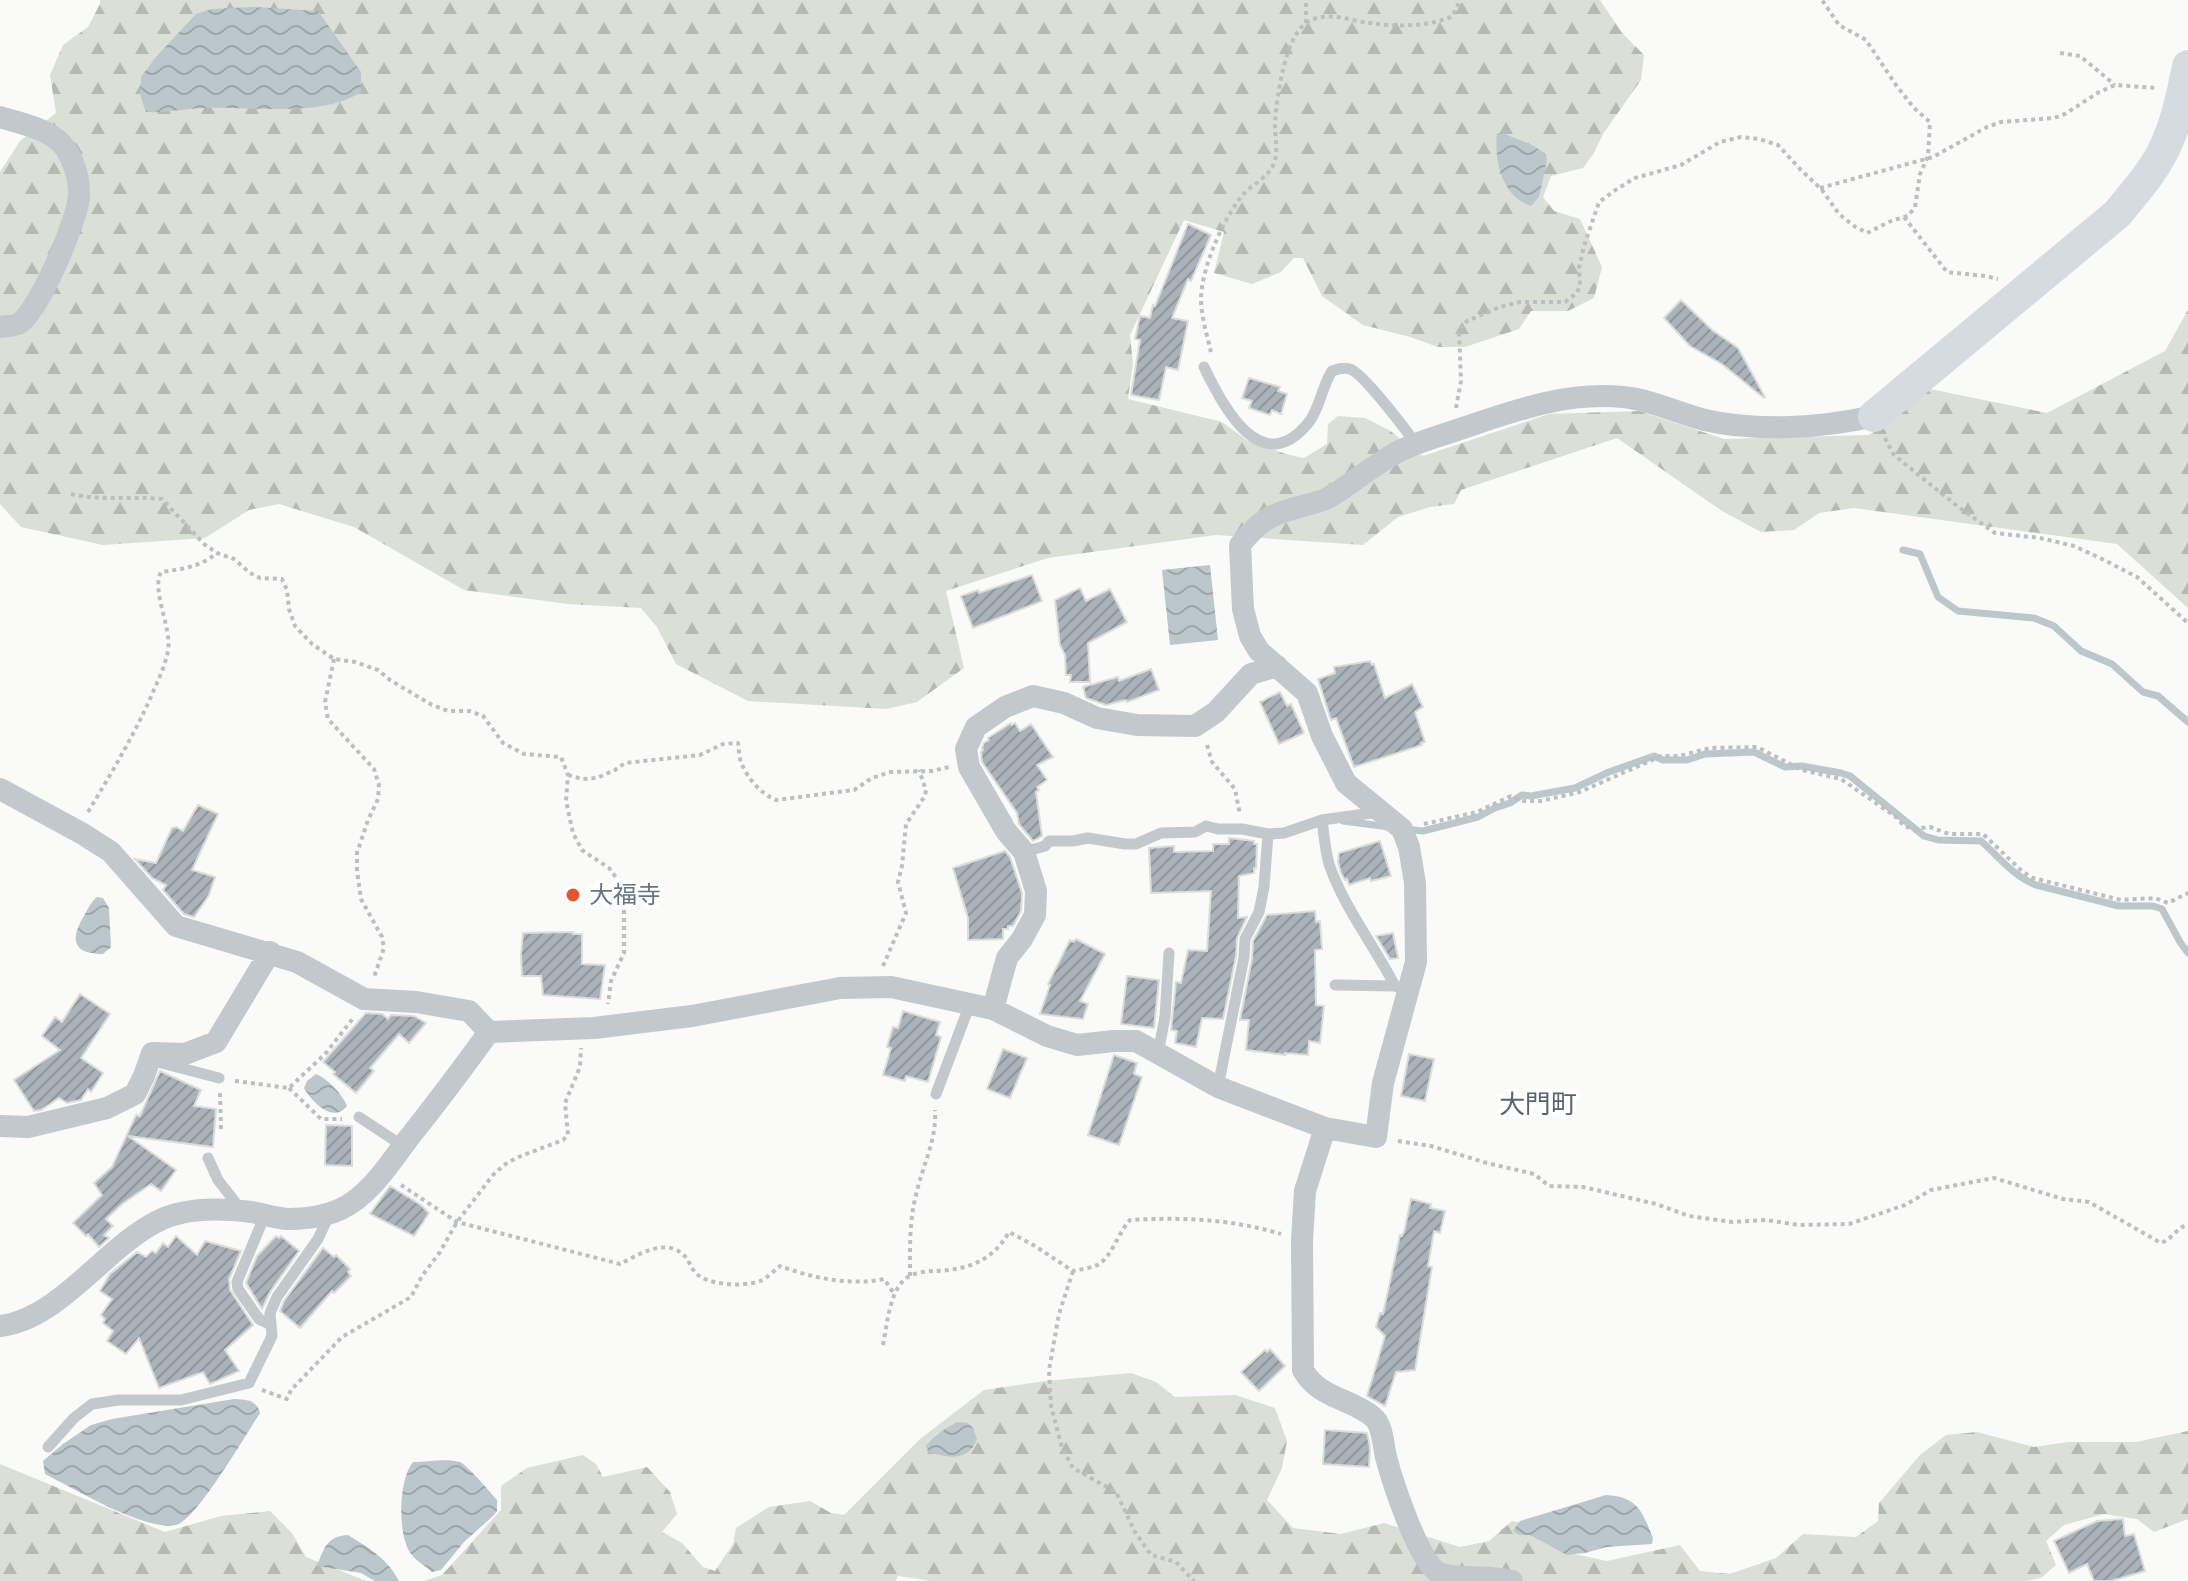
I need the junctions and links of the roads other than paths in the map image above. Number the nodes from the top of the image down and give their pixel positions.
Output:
1 (2186, 78) edge
2 (0, 117) edge
3 (0, 327) edge
4 (1204, 367) dead end
5 (1874, 416) joint
6 (1427, 441) junction
7 (1277, 666) junction
8 (0, 789) edge
9 (1380, 812) junction
10 (1322, 820) junction
11 (1268, 834) junction
12 (1024, 852) junction
13 (270, 952) junction
14 (1169, 953) dead end
15 (1335, 985) dead end
16 (1402, 988) junction
17 (970, 1004) junction
18 (993, 1009) junction
19 (489, 1032) junction
20 (1158, 1053) junction
21 (150, 1060) junction
22 (219, 1078) road end
23 (1218, 1087) junction
24 (936, 1094) road end
25 (359, 1117) road end
26 (0, 1126) edge
27 (1325, 1128) junction
28 (403, 1146) junction
29 (208, 1158) dead end
30 (243, 1212) junction
31 (330, 1213) junction
32 (265, 1215) junction
33 (271, 1325) junction
34 (0, 1326) edge
35 (48, 1447) dead end
36 (1512, 1581) edge

1 - 5 street
2 - 3 street
4 - 6 lane
5 - 6 street
6 - 7 street
7 - 9 street
7 - 12 street
8 - 13 street
9 - 10 lane
9 - 16 street
10 - 11 lane
10 - 16 lane
11 - 12 lane
11 - 23 lane
12 - 18 street
13 - 19 street
13 - 21 street
14 - 20 lane
15 - 16 lane
16 - 27 street
17 - 18 street
17 - 19 street
17 - 24 lane
18 - 20 street
19 - 28 street
20 - 23 street
21 - 22 lane
21 - 26 street
23 - 27 street
25 - 28 lane
27 - 36 street
28 - 31 street
29 - 30 lane
30 - 32 street
30 - 34 street
31 - 32 street
31 - 33 lane
32 - 33 lane
33 - 35 lane

